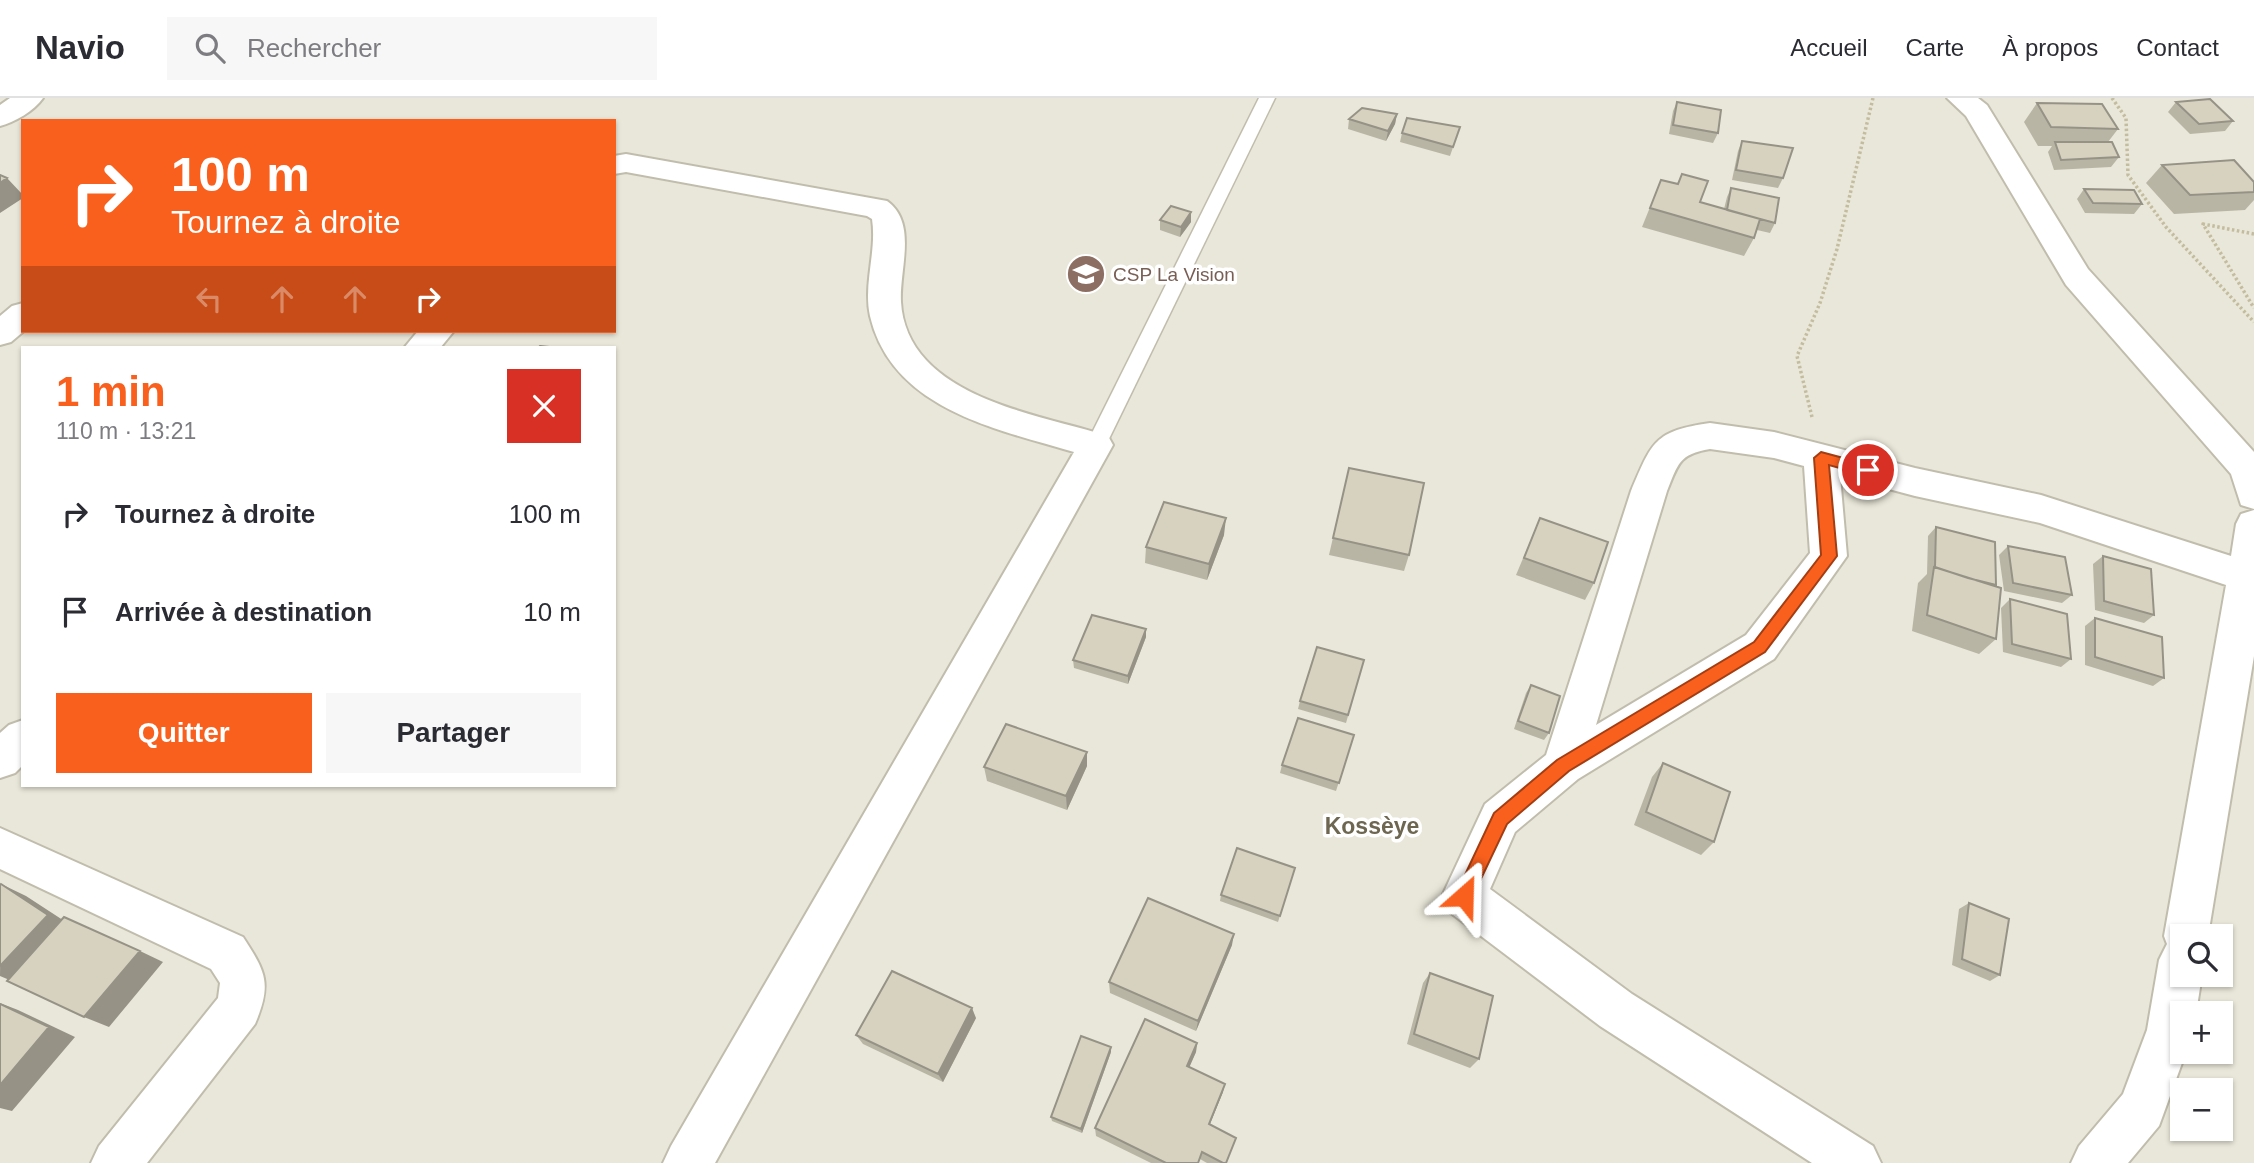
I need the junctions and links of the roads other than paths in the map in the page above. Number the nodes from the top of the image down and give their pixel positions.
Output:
1 (29, 98) edge
2 (1267, 98) edge
3 (1961, 98) edge
4 (0, 117) edge
5 (616, 165) edge
6 (21, 316) edge
7 (436, 333) edge
8 (0, 334) edge
9 (422, 346) edge
10 (1096, 445) junction
11 (1821, 458) junction
12 (2254, 495) edge
13 (2254, 524) edge
14 (2247, 577) junction
15 (21, 740) edge
16 (0, 760) edge
17 (1563, 766) junction
18 (0, 848) edge
19 (2188, 924) edge
20 (2177, 987) edge
21 (116, 1163) edge
22 (688, 1163) edge
23 (1856, 1163) edge
24 (2096, 1163) edge

1 - 4 street
2 - 10 lane
3 - 12 street
5 - 10 street
6 - 8 street
7 - 9 street
10 - 22 street
11 - 14 street
11 - 17 street
11 - 17 street
13 - 14 street
14 - 19 street
15 - 16 street
17 - 23 street
18 - 21 street
20 - 24 street

